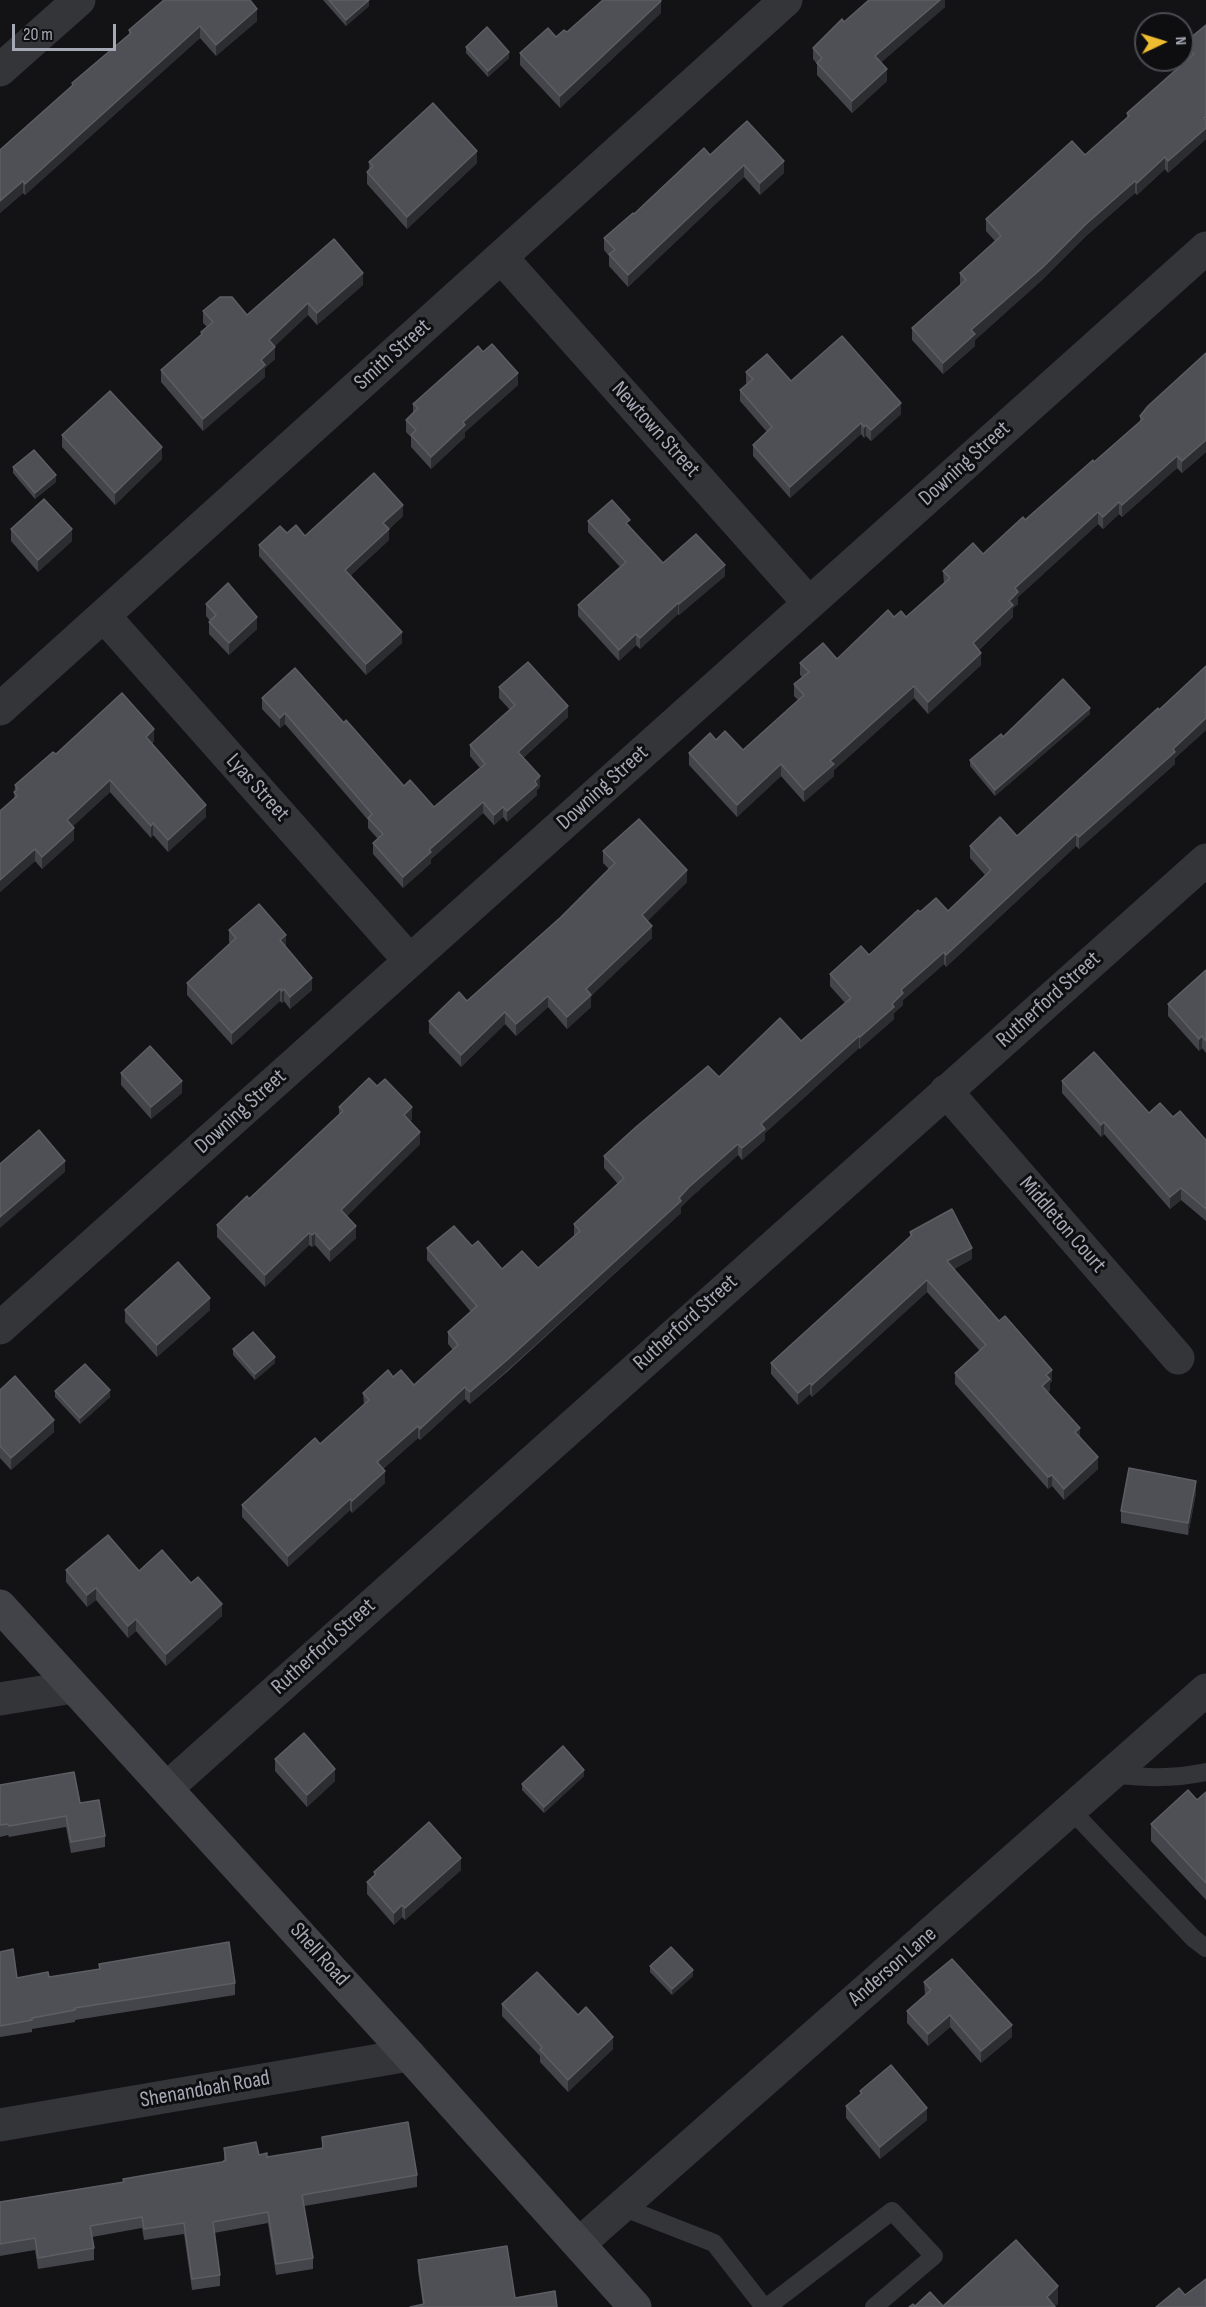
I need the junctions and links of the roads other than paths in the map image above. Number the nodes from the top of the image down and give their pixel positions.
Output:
1 (79, 0) edge
2 (786, 0) edge
3 (0, 70) edge
4 (1206, 248) edge
5 (501, 257) junction
6 (809, 603) junction
7 (104, 616) junction
8 (0, 709) edge
9 (1206, 860) edge
10 (410, 960) junction
11 (946, 1091) junction
12 (0, 1328) edge
13 (1178, 1358) dead end
14 (0, 1606) edge
15 (73, 1687) junction
16 (0, 1699) edge
17 (1200, 1704) edge
18 (1206, 1772) edge
19 (1111, 1774) junction
20 (167, 1788) junction
21 (1071, 1810) junction
22 (1206, 1948) edge
23 (409, 2055) junction
24 (0, 2125) edge
25 (622, 2207) junction
26 (579, 2244) junction
27 (635, 2307) edge
28 (766, 2307) edge
29 (874, 2307) edge

1 - 3 street
2 - 5 street, Smith Street
4 - 6 street, Downing Street
5 - 6 street, Newtown Street
5 - 7 street, Smith Street
6 - 10 street, Downing Street
7 - 8 street, Smith Street
7 - 10 street, Lyas Street
9 - 11 street, Rutherford Street
10 - 12 street, Downing Street
11 - 13 street, Middleton Court
11 - 20 street, Rutherford Street
14 - 15 street, Shell Road
15 - 16 street
15 - 20 street, Shell Road
17 - 19 street, Anderson Lane
18 - 19 lane
19 - 21 street, Anderson Lane
20 - 23 street, Shell Road
21 - 22 lane
21 - 25 street, Anderson Lane
23 - 24 street, Shenandoah Road
23 - 26 street, Shell Road
25 - 26 street, Anderson Lane
25 - 28 lane
26 - 27 street, Shell Road
28 - 29 lane

